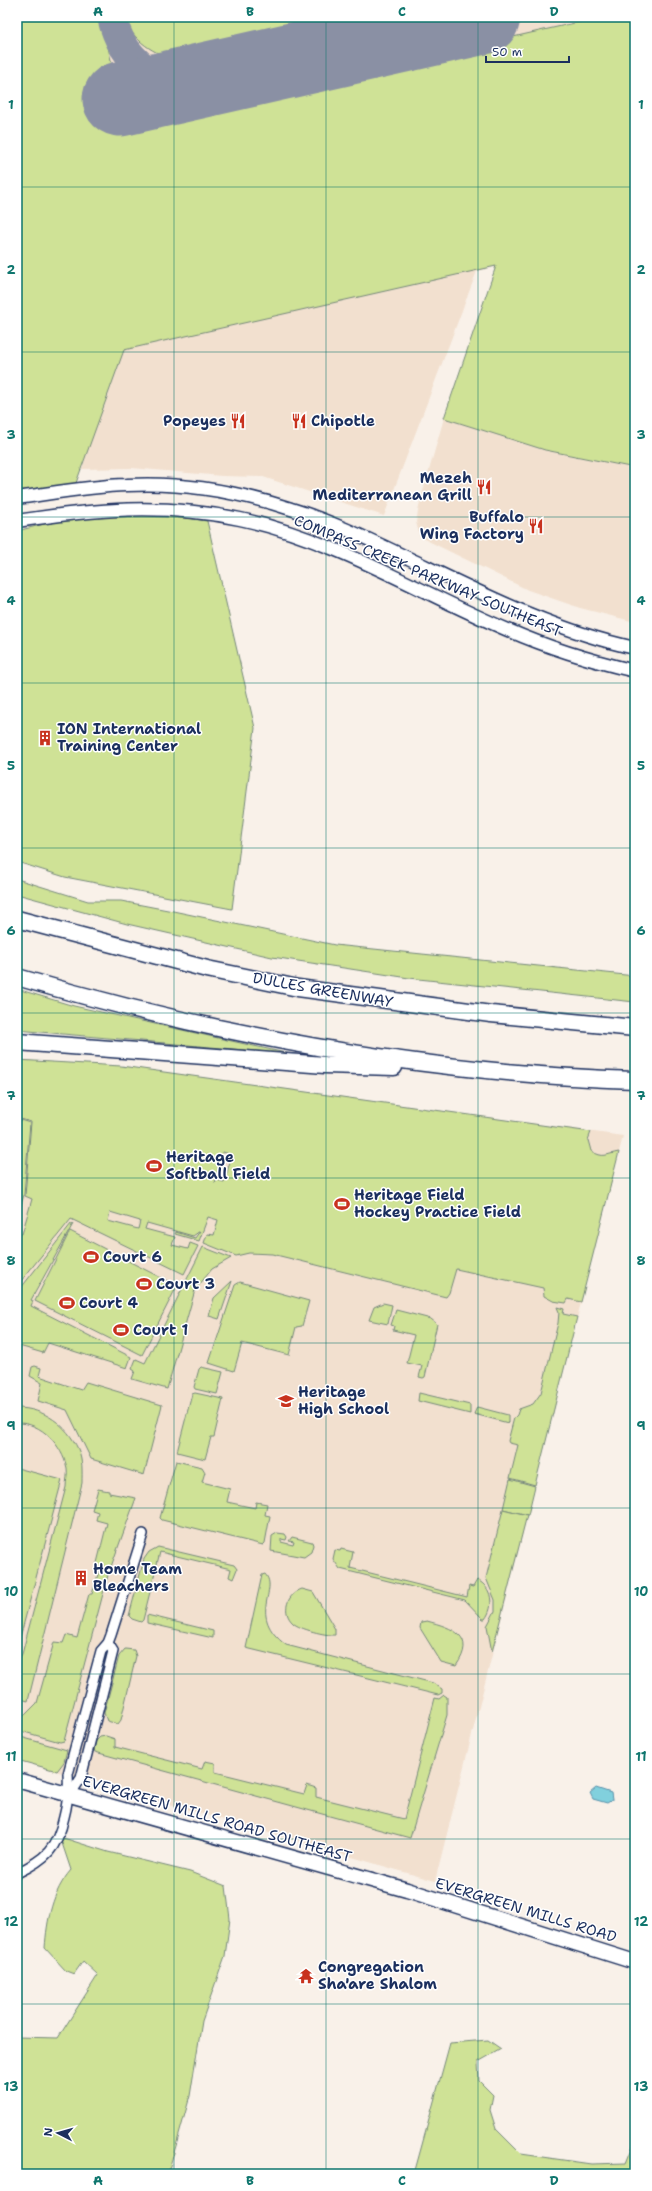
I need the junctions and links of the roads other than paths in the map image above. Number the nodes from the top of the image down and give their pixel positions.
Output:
1 (17, 498) edge
2 (17, 521) edge
3 (635, 648) edge
4 (635, 671) edge
5 (17, 919) edge
6 (17, 977) edge
7 (635, 1028) edge
8 (17, 1042) edge
9 (474, 1069) junction
10 (635, 1080) edge
11 (143, 1534) dead end
12 (108, 1643) junction
13 (17, 1780) edge
14 (70, 1795) junction
15 (17, 1873) edge
16 (407, 1890) joint
17 (635, 1962) edge

1 - 3 street, COMPASS CREEK PARKWAY SOUTHEAST
2 - 4 street, COMPASS CREEK PARKWAY SOUTHEAST
5 - 7 highway, DULLES GREENWAY
6 - 9 highway
8 - 9 highway
9 - 10 highway
11 - 12 street
12 - 14 street
12 - 14 street
13 - 14 main road, EVERGREEN MILLS ROAD SOUTHEAST
14 - 15 street
14 - 16 main road, EVERGREEN MILLS ROAD SOUTHEAST
16 - 17 main road, EVERGREEN MILLS ROAD

